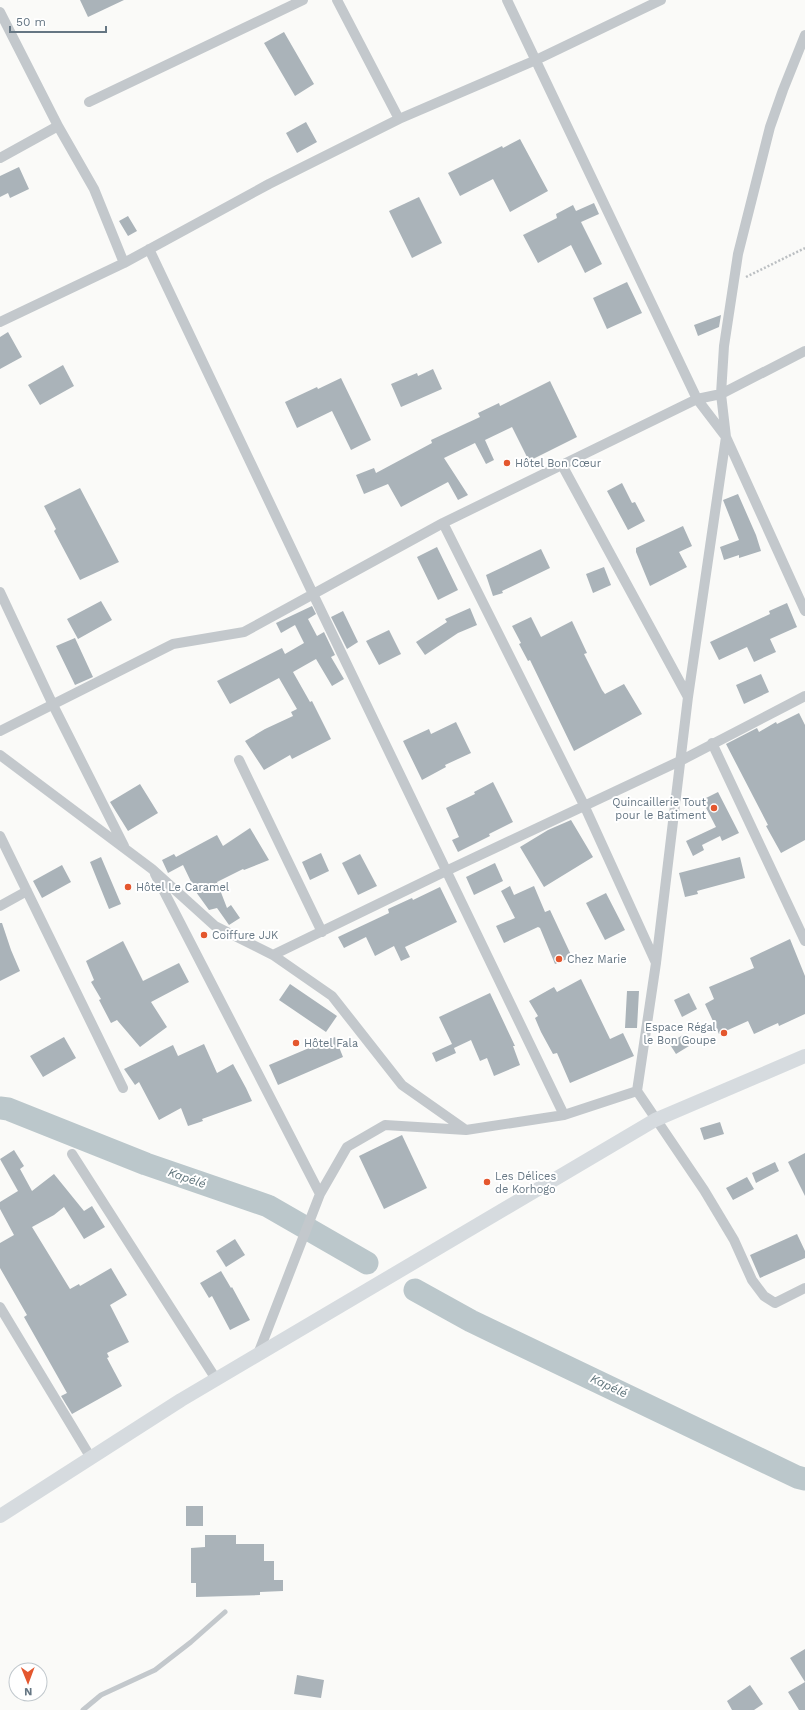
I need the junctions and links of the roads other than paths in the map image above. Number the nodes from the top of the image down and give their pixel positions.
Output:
1 (303, 0) edge
2 (337, 0) edge
3 (507, 0) edge
4 (661, 0) edge
5 (0, 12) edge
6 (805, 34) edge
7 (536, 60) junction
8 (89, 102) dead end
9 (399, 119) junction
10 (58, 126) junction
11 (0, 158) edge
12 (149, 249) junction
13 (124, 263) junction
14 (0, 322) edge
15 (805, 351) edge
16 (721, 394) junction
17 (698, 399) junction
18 (726, 437) junction
19 (562, 465) junction
20 (443, 523) junction
21 (0, 592) edge
22 (313, 594) junction
23 (805, 611) edge
24 (805, 696) edge
25 (688, 697) junction
26 (53, 705) junction
27 (0, 731) edge
28 (712, 743) junction
29 (0, 755) edge
30 (239, 760) dead end
31 (682, 760) junction
32 (584, 805) junction
33 (0, 836) edge
34 (125, 848) junction
35 (152, 869) junction
36 (446, 871) junction
37 (27, 891) junction
38 (0, 906) edge
39 (322, 932) junction
40 (805, 941) edge
41 (273, 955) junction
42 (656, 963) junction
43 (805, 1056) edge
44 (123, 1088) dead end
45 (637, 1091) junction
46 (564, 1115) junction
47 (655, 1120) junction
48 (466, 1130) junction
49 (72, 1154) dead end
50 (320, 1194) junction
51 (805, 1288) edge
52 (0, 1307) edge
53 (258, 1354) junction
54 (216, 1380) junction
55 (91, 1458) junction
56 (0, 1516) edge
57 (225, 1612) dead end
58 (83, 1710) edge

1 - 8 street
2 - 9 street
3 - 7 street
4 - 7 street
5 - 10 street
6 - 16 street
7 - 9 street
7 - 17 street
9 - 12 street
10 - 11 street
10 - 13 street
12 - 13 street
12 - 22 street
13 - 14 street
15 - 16 street
16 - 17 street
16 - 18 street
17 - 18 street
17 - 19 street
18 - 23 street
18 - 25 street
19 - 20 street
19 - 25 street
20 - 22 street
20 - 32 street
21 - 26 street
22 - 26 street
22 - 36 street
24 - 28 street
25 - 31 street
26 - 27 street
26 - 34 street
28 - 31 street
28 - 40 street
29 - 34 street
30 - 39 street
31 - 32 street
31 - 42 street
32 - 36 street
32 - 42 street
33 - 37 street
34 - 35 street
35 - 41 street
35 - 50 street
36 - 39 street
36 - 46 street
37 - 38 street
37 - 44 street
39 - 41 street
41 - 48 street
42 - 45 street
43 - 47 street
45 - 46 street
45 - 47 street
46 - 48 street
47 - 51 street
47 - 53 street
48 - 50 street
49 - 54 street
50 - 53 street
52 - 55 street
53 - 54 street
54 - 55 street
55 - 56 street
57 - 58 lane

